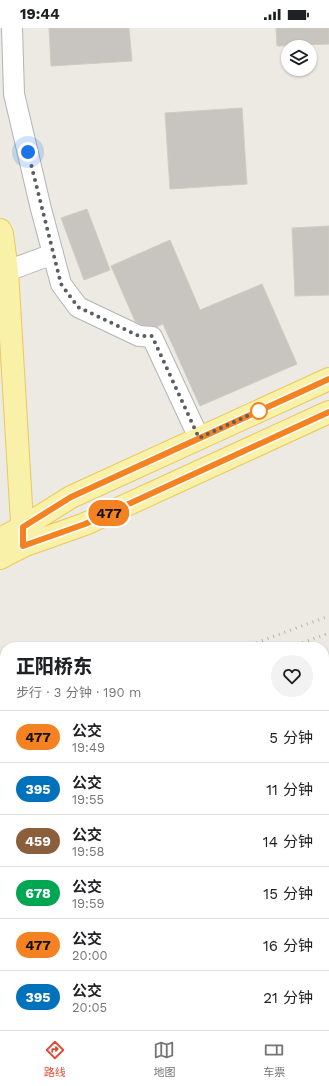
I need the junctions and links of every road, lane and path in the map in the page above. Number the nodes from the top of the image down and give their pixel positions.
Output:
1 (12, 28) edge
2 (0, 230) edge
3 (53, 254) junction
4 (4, 264) edge
5 (329, 380) edge
6 (329, 412) edge
7 (199, 438) junction
8 (23, 537) junction
9 (0, 539) edge
10 (0, 558) edge

1 - 3 street
2 - 4 main road
3 - 4 street
3 - 7 street
4 - 8 main road
5 - 7 main road
6 - 8 main road
7 - 8 main road
8 - 9 main road
8 - 10 main road

